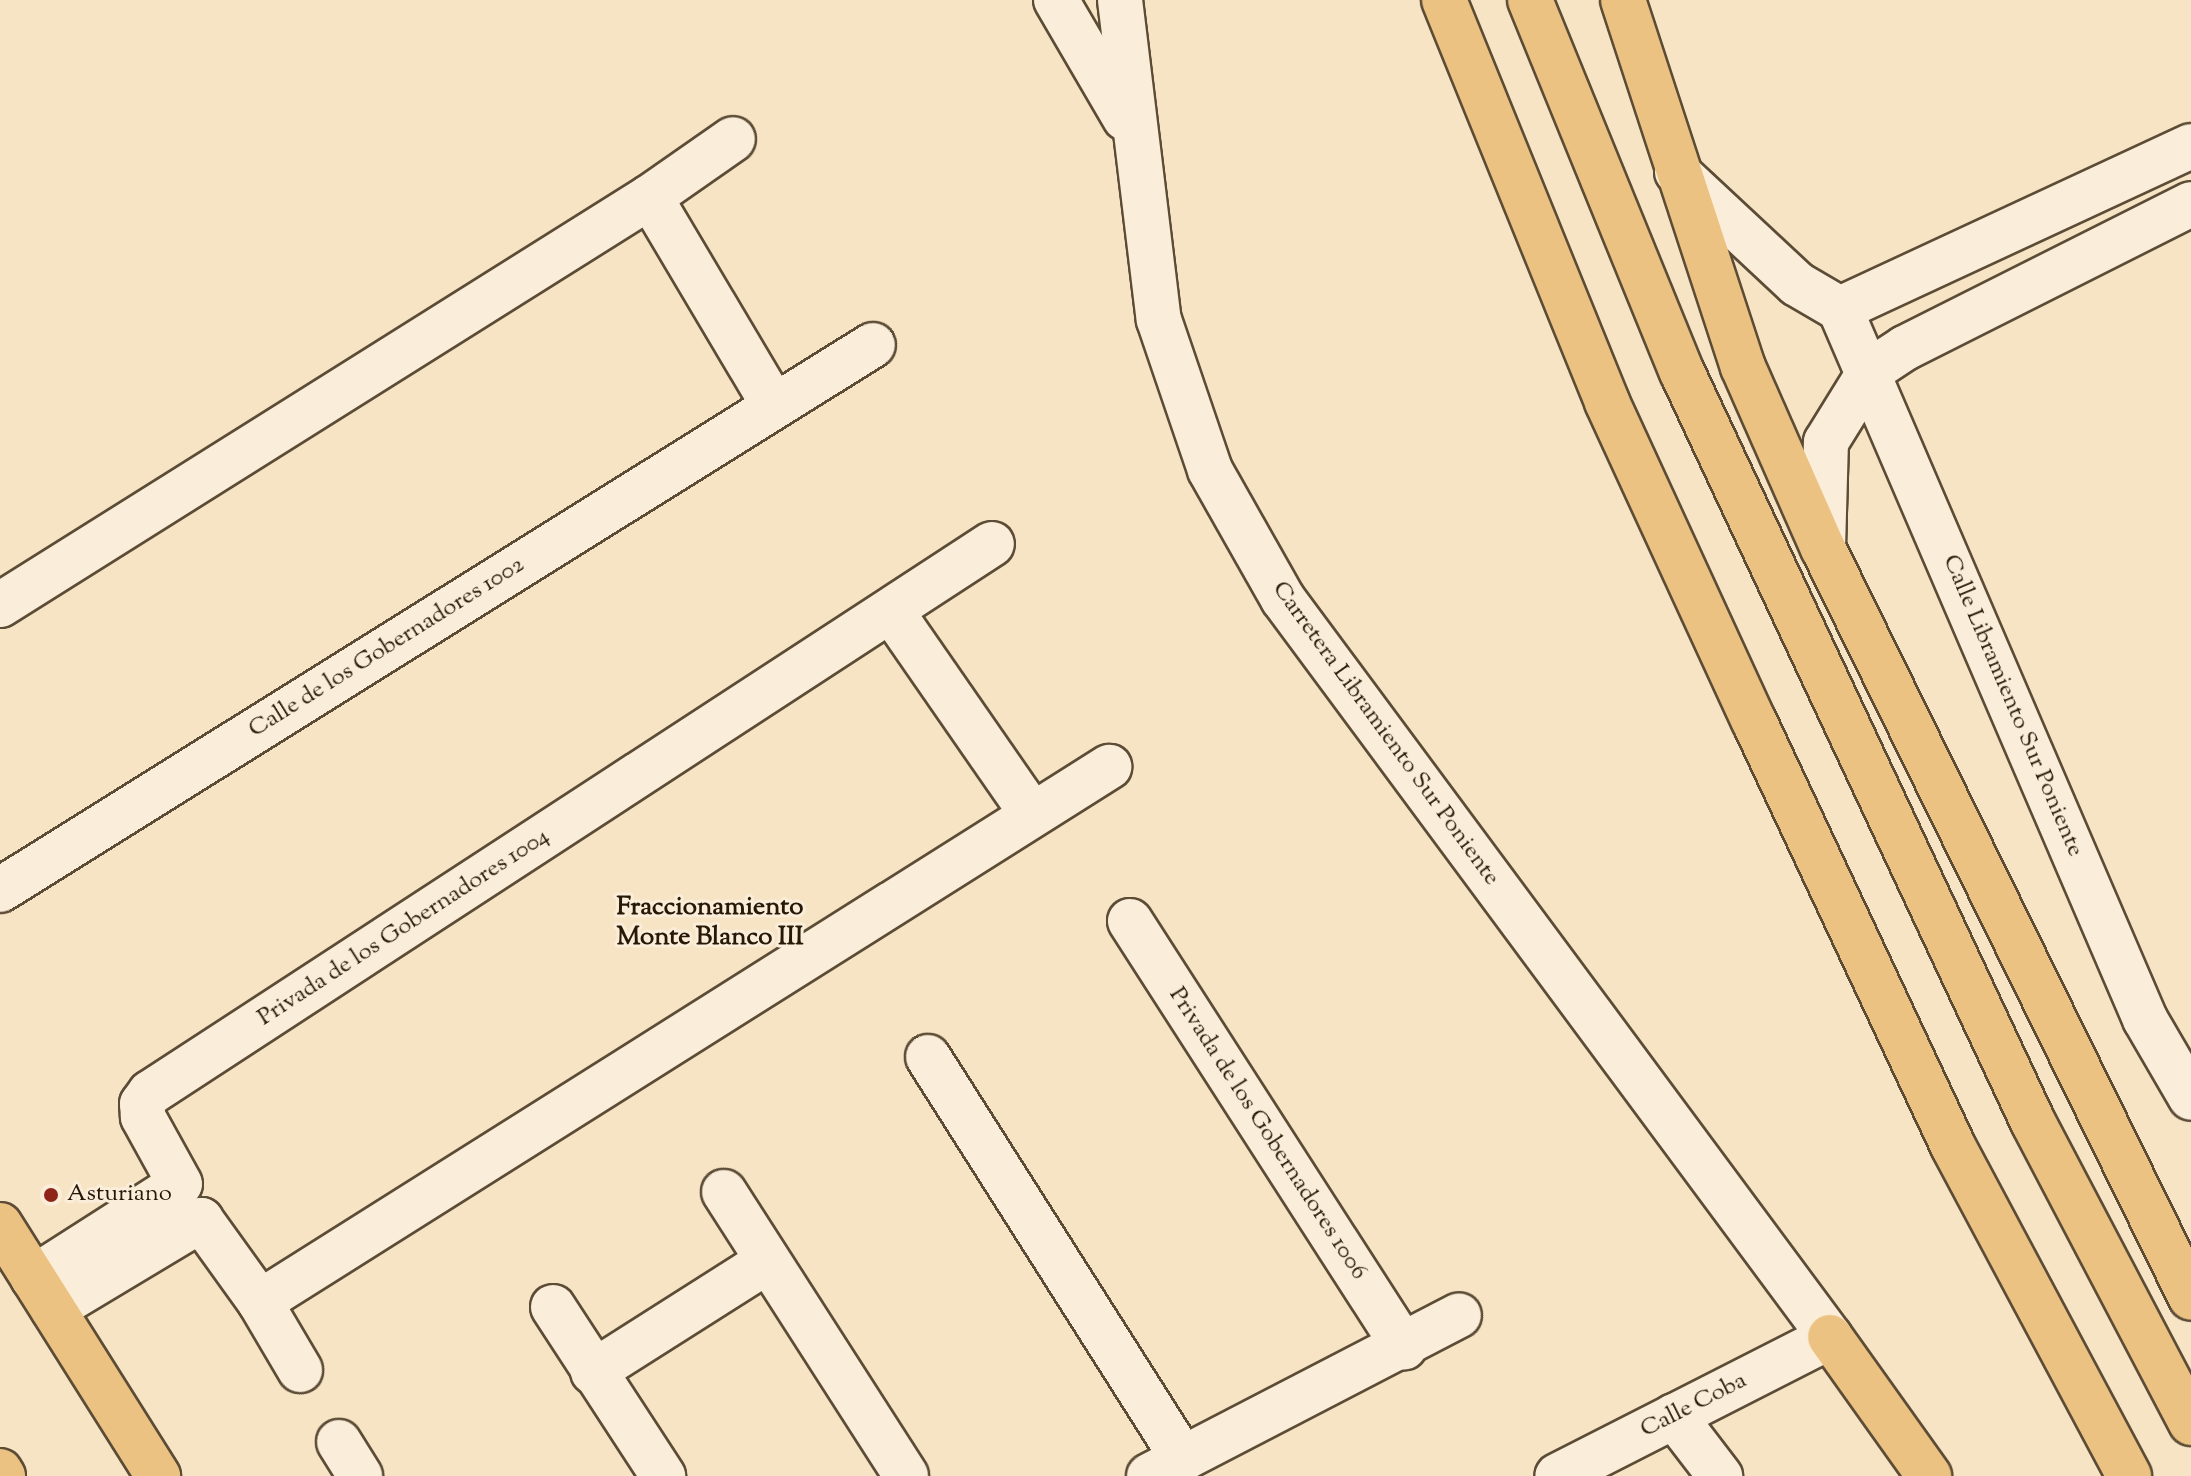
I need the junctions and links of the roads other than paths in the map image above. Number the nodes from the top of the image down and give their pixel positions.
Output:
1 (1056, 0) edge
2 (1120, 0) edge
3 (1444, 0) edge
4 (1530, 0) edge
5 (1623, 0) edge
6 (1133, 130) junction
7 (733, 139) dead end
8 (2191, 146) edge
9 (1677, 172) junction
10 (650, 197) junction
11 (2191, 204) edge
12 (1882, 291) junction
13 (1840, 309) junction
14 (873, 345) dead end
15 (1887, 360) junction
16 (774, 406) junction
17 (992, 544) dead end
18 (1823, 548) junction
19 (0, 605) edge
20 (892, 612) junction
21 (1109, 767) dead end
22 (1032, 814) junction
23 (0, 890) edge
24 (1130, 921) dead end
25 (928, 1057) dead end
26 (2191, 1098) edge
27 (724, 1192) dead end
28 (191, 1202) junction
29 (0, 1225) edge
30 (766, 1262) junction
31 (43, 1294) junction
32 (2191, 1298) edge
33 (260, 1302) junction
34 (553, 1307) dead end
35 (1459, 1315) dead end
36 (1830, 1337) junction
37 (1404, 1347) junction
38 (300, 1370) dead end
39 (593, 1372) junction
40 (1674, 1416) junction
41 (2191, 1423) edge
42 (1166, 1467) edge
43 (158, 1476) edge
44 (663, 1476) edge
45 (906, 1476) edge
46 (1557, 1476) edge
47 (1720, 1476) edge
48 (1929, 1476) edge
49 (2129, 1476) edge

1 - 6 street
2 - 6 street, Carretera Libramiento Sur Poniente
3 - 49 main road
4 - 41 main road
5 - 9 main road
6 - 36 street, Carretera Libramiento Sur Poniente
7 - 10 street
8 - 12 street
9 - 13 street
9 - 18 main road
10 - 16 street
10 - 19 street
11 - 15 street
12 - 13 street
12 - 15 street
13 - 15 street, Calle Libramiento Sur Poniente
14 - 16 street, Calle de los Gobernadores 1002
15 - 18 street
15 - 26 street, Calle Libramiento Sur Poniente
16 - 23 street, Calle de los Gobernadores 1002
17 - 20 street, Privada de los Gobernadores 1004
18 - 32 main road
20 - 22 street
20 - 28 street, Privada de los Gobernadores 1004
21 - 22 street
22 - 33 street
24 - 37 street, Privada de los Gobernadores 1006
25 - 42 street
27 - 30 street
28 - 31 street
28 - 33 street, Privada de los Gobernadores 1004
29 - 31 main road
30 - 39 street
30 - 45 street
31 - 43 main road
33 - 38 street, Privada de los Gobernadores 1004
34 - 39 street
35 - 37 street
36 - 40 street, Calle Coba
36 - 48 main road
37 - 42 street
39 - 44 street
40 - 46 street, Calle Coba
40 - 47 street

